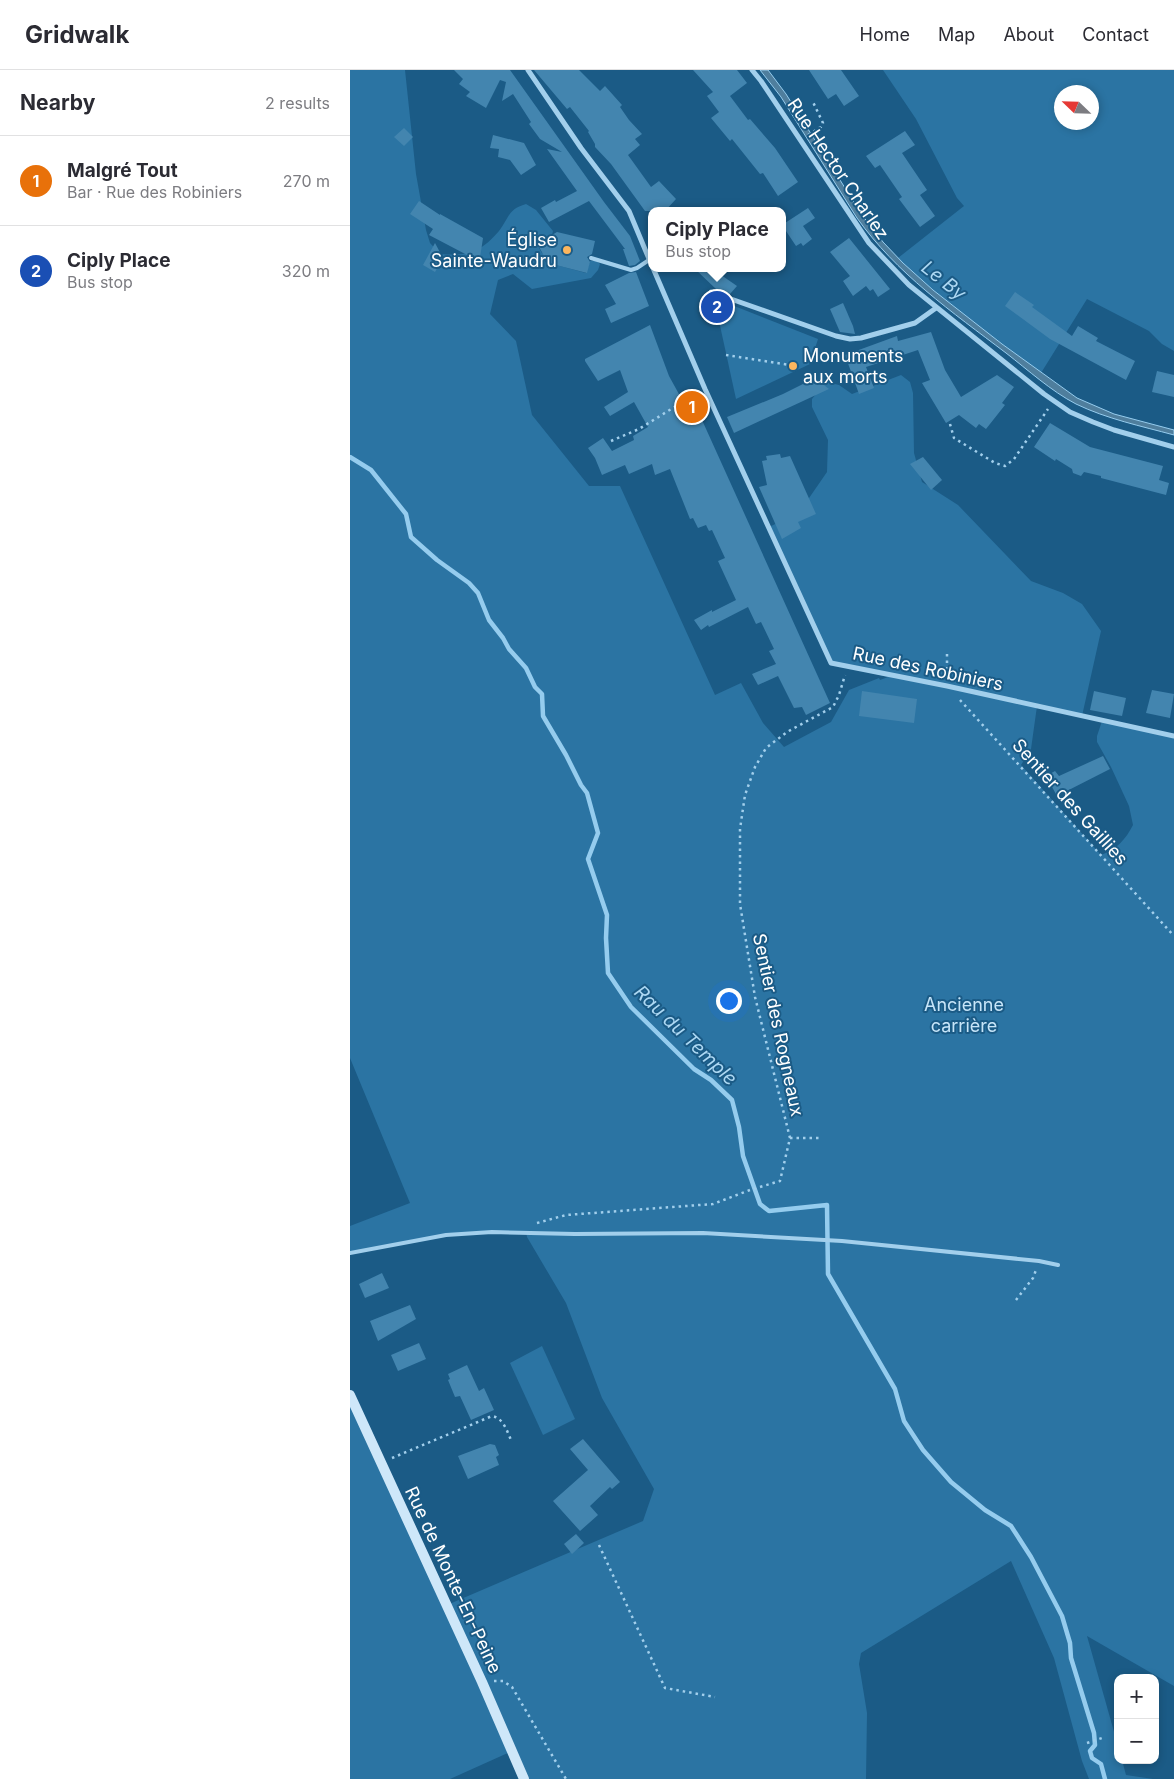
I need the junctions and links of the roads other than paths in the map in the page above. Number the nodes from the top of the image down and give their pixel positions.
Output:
1 (528, 70) edge
2 (752, 70) edge
3 (591, 258) dead end
4 (648, 258) edge
5 (648, 261) edge
6 (654, 272) edge
7 (711, 292) dead end
8 (936, 308) junction
9 (1174, 447) edge
10 (1174, 736) edge
11 (350, 1253) edge
12 (1058, 1265) dead end
13 (350, 1395) edge
14 (524, 1779) edge

1 - 4 street
2 - 8 street, Rue Hector Charlez
3 - 5 lane
6 - 10 street, Rue des Robiniers
7 - 8 street
8 - 9 street, Rue Hector Charlez
11 - 12 lane
13 - 14 main road, Rue de Monte-En-Peine

